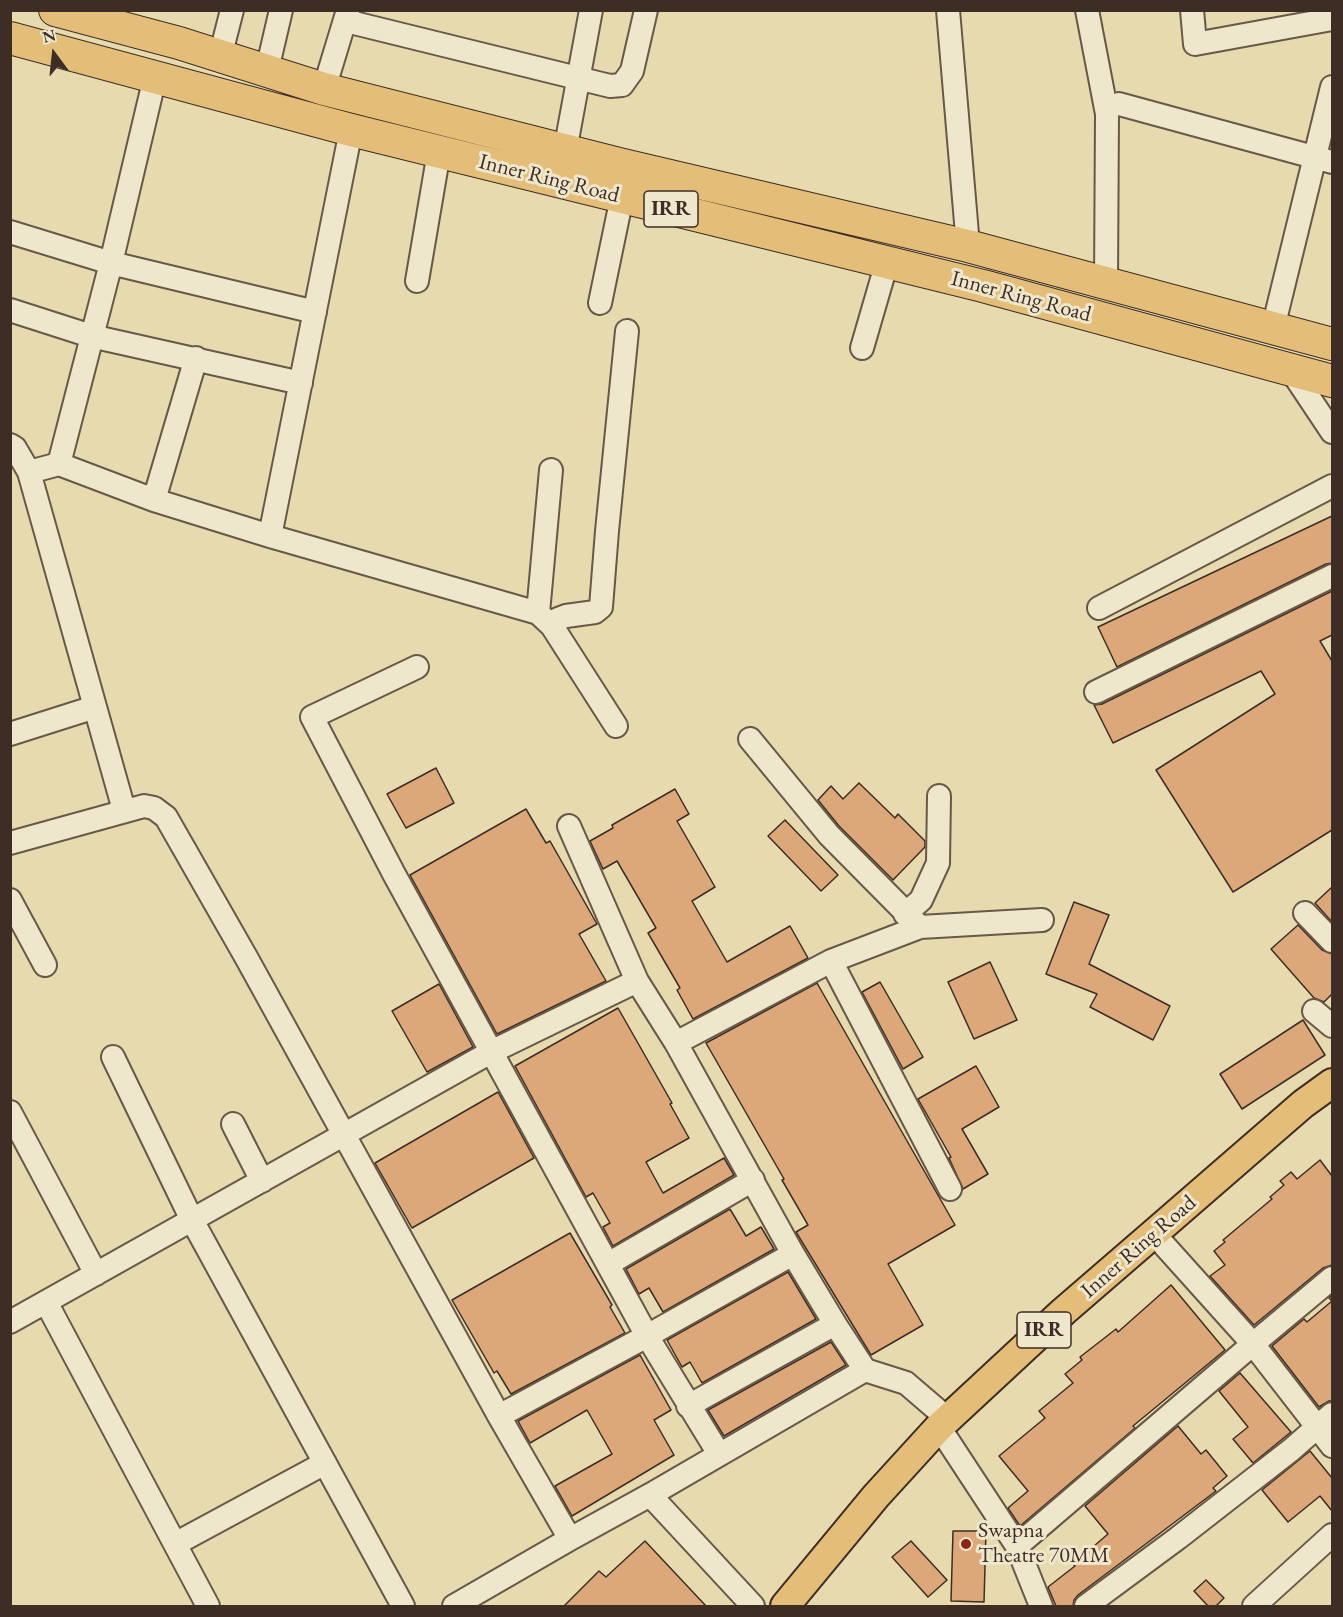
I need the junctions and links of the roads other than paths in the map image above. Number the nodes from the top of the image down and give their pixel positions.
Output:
1 (55, 10) edge
2 (232, 10) edge
3 (281, 10) edge
4 (591, 10) edge
5 (646, 10) edge
6 (948, 10) edge
7 (1088, 10) edge
8 (1192, 10) edge
9 (347, 16) edge
10 (120, 19) edge
11 (1332, 19) edge
12 (10, 38) edge
13 (220, 57) junction
14 (267, 70) junction
15 (155, 77) junction
16 (580, 79) junction
17 (1332, 87) edge
18 (324, 89) junction
19 (1119, 104) dead end
20 (351, 130) junction
21 (565, 151) junction
22 (439, 152) junction
23 (1324, 160) edge
24 (622, 197) junction
25 (10, 232) edge
26 (968, 246) junction
27 (888, 262) junction
28 (111, 263) junction
29 (417, 281) dead end
30 (1106, 283) junction
31 (1141, 293) junction
32 (600, 303) dead end
33 (10, 310) edge
34 (315, 312) junction
35 (1132, 326) junction
36 (1273, 328) junction
37 (627, 331) dead end
38 (91, 336) junction
39 (1332, 344) edge
40 (862, 348) dead end
41 (196, 358) junction
42 (1290, 369) junction
43 (1332, 381) edge
44 (301, 383) junction
45 (1332, 432) edge
46 (10, 445) edge
47 (59, 464) junction
48 (551, 470) dead end
49 (29, 472) junction
50 (1332, 486) edge
51 (154, 500) junction
52 (270, 536) junction
53 (1332, 576) edge
54 (1099, 608) dead end
55 (545, 620) junction
56 (417, 667) dead end
57 (1096, 692) dead end
58 (95, 707) junction
59 (616, 726) dead end
60 (10, 734) edge
61 (750, 740) dead end
62 (939, 796) dead end
63 (124, 810) junction
64 (570, 826) dead end
65 (10, 843) edge
66 (10, 900) edge
67 (1305, 914) dead end
68 (1042, 920) dead end
69 (913, 921) junction
70 (1332, 941) edge
71 (831, 961) junction
72 (45, 965) dead end
73 (637, 981) junction
74 (1314, 1011) dead end
75 (1332, 1026) edge
76 (676, 1043) junction
77 (491, 1052) junction
78 (113, 1057) dead end
79 (1332, 1083) edge
80 (1332, 1103) edge
81 (10, 1112) edge
82 (232, 1124) dead end
83 (344, 1135) junction
84 (753, 1180) junction
85 (262, 1181) junction
86 (950, 1189) dead end
87 (192, 1220) junction
88 (1164, 1245) junction
89 (793, 1254) junction
90 (608, 1264) junction
91 (96, 1274) junction
92 (1332, 1278) edge
93 (46, 1302) junction
94 (10, 1322) edge
95 (835, 1324) junction
96 (647, 1336) junction
97 (1252, 1344) junction
98 (865, 1370) junction
99 (688, 1406) junction
100 (499, 1416) junction
101 (1325, 1420) edge
102 (944, 1429) junction
103 (1332, 1446) edge
104 (718, 1454) junction
105 (325, 1463) junction
106 (650, 1496) junction
107 (1332, 1535) edge
108 (570, 1539) junction
109 (175, 1544) junction
110 (1017, 1546) junction
111 (208, 1606) edge
112 (403, 1606) edge
113 (454, 1606) edge
114 (753, 1606) edge
115 (785, 1606) edge
116 (808, 1606) edge
117 (1041, 1606) edge
118 (1086, 1606) edge
119 (1254, 1606) edge

1 - 10 highway, Inner Ring Road / IRR
2 - 13 street
3 - 14 street
4 - 16 street
5 - 16 street
6 - 26 street
7 - 30 street
8 - 11 street
9 - 16 street
9 - 18 street
10 - 13 highway, Inner Ring Road / IRR
12 - 15 highway, Inner Ring Road / IRR
13 - 14 highway, Inner Ring Road / IRR
14 - 18 highway, Inner Ring Road / IRR
15 - 20 highway, Inner Ring Road / IRR
15 - 28 street
16 - 21 street
17 - 23 street
18 - 21 highway, Inner Ring Road / IRR
19 - 23 street
20 - 22 highway, Inner Ring Road / IRR
20 - 34 street
21 - 26 highway, Inner Ring Road / IRR
22 - 24 highway, Inner Ring Road / IRR
22 - 29 street
23 - 36 street
24 - 27 highway, Inner Ring Road / IRR
24 - 32 street
25 - 28 street
26 - 30 highway, Inner Ring Road / IRR
27 - 35 highway, Inner Ring Road / IRR
27 - 40 street
28 - 34 street
28 - 38 street
30 - 31 highway, Inner Ring Road / IRR
31 - 35 highway
31 - 36 highway, Inner Ring Road / IRR
33 - 38 street
34 - 44 street
35 - 42 highway, Inner Ring Road / IRR
36 - 39 highway, Inner Ring Road / IRR
37 - 55 street
38 - 41 street
38 - 47 street
41 - 44 street
41 - 51 street
42 - 43 highway, Inner Ring Road / IRR
42 - 45 street
44 - 52 street
46 - 49 street
47 - 49 street
47 - 51 street
48 - 55 street
49 - 58 street
50 - 54 street
51 - 52 street
52 - 55 street
53 - 57 street
55 - 59 street
56 - 77 street
58 - 60 street
58 - 63 street
61 - 69 street
62 - 69 street
63 - 65 street
63 - 83 street
64 - 73 street
66 - 72 street
67 - 70 street
68 - 69 street
69 - 71 street
71 - 76 street
71 - 86 street
73 - 76 street
73 - 77 street
74 - 75 street
76 - 84 street
77 - 83 street
77 - 90 street
78 - 87 street
79 - 102 main road, Inner Ring Road / IRR
80 - 88 main road, Inner Ring Road / IRR
81 - 91 street
82 - 85 street
83 - 85 street
83 - 100 street
84 - 89 street
84 - 90 street
85 - 87 street
87 - 91 street
87 - 105 street
88 - 97 street
88 - 102 main road, Inner Ring Road / IRR
89 - 95 street
89 - 96 street
90 - 96 street
91 - 93 street
92 - 97 street
93 - 94 street
93 - 109 street
95 - 98 street
95 - 99 street
96 - 99 street
96 - 100 street
97 - 101 street
97 - 110 street
98 - 102 street
98 - 104 street
99 - 104 street
100 - 108 street
101 - 103 street
101 - 118 street
102 - 110 street
102 - 115 main road, Inner Ring Road / IRR
102 - 116 main road, Inner Ring Road / IRR
104 - 106 street
105 - 109 street
105 - 112 street
106 - 108 street
106 - 114 street
107 - 119 street
108 - 113 street
109 - 111 street
110 - 117 street

